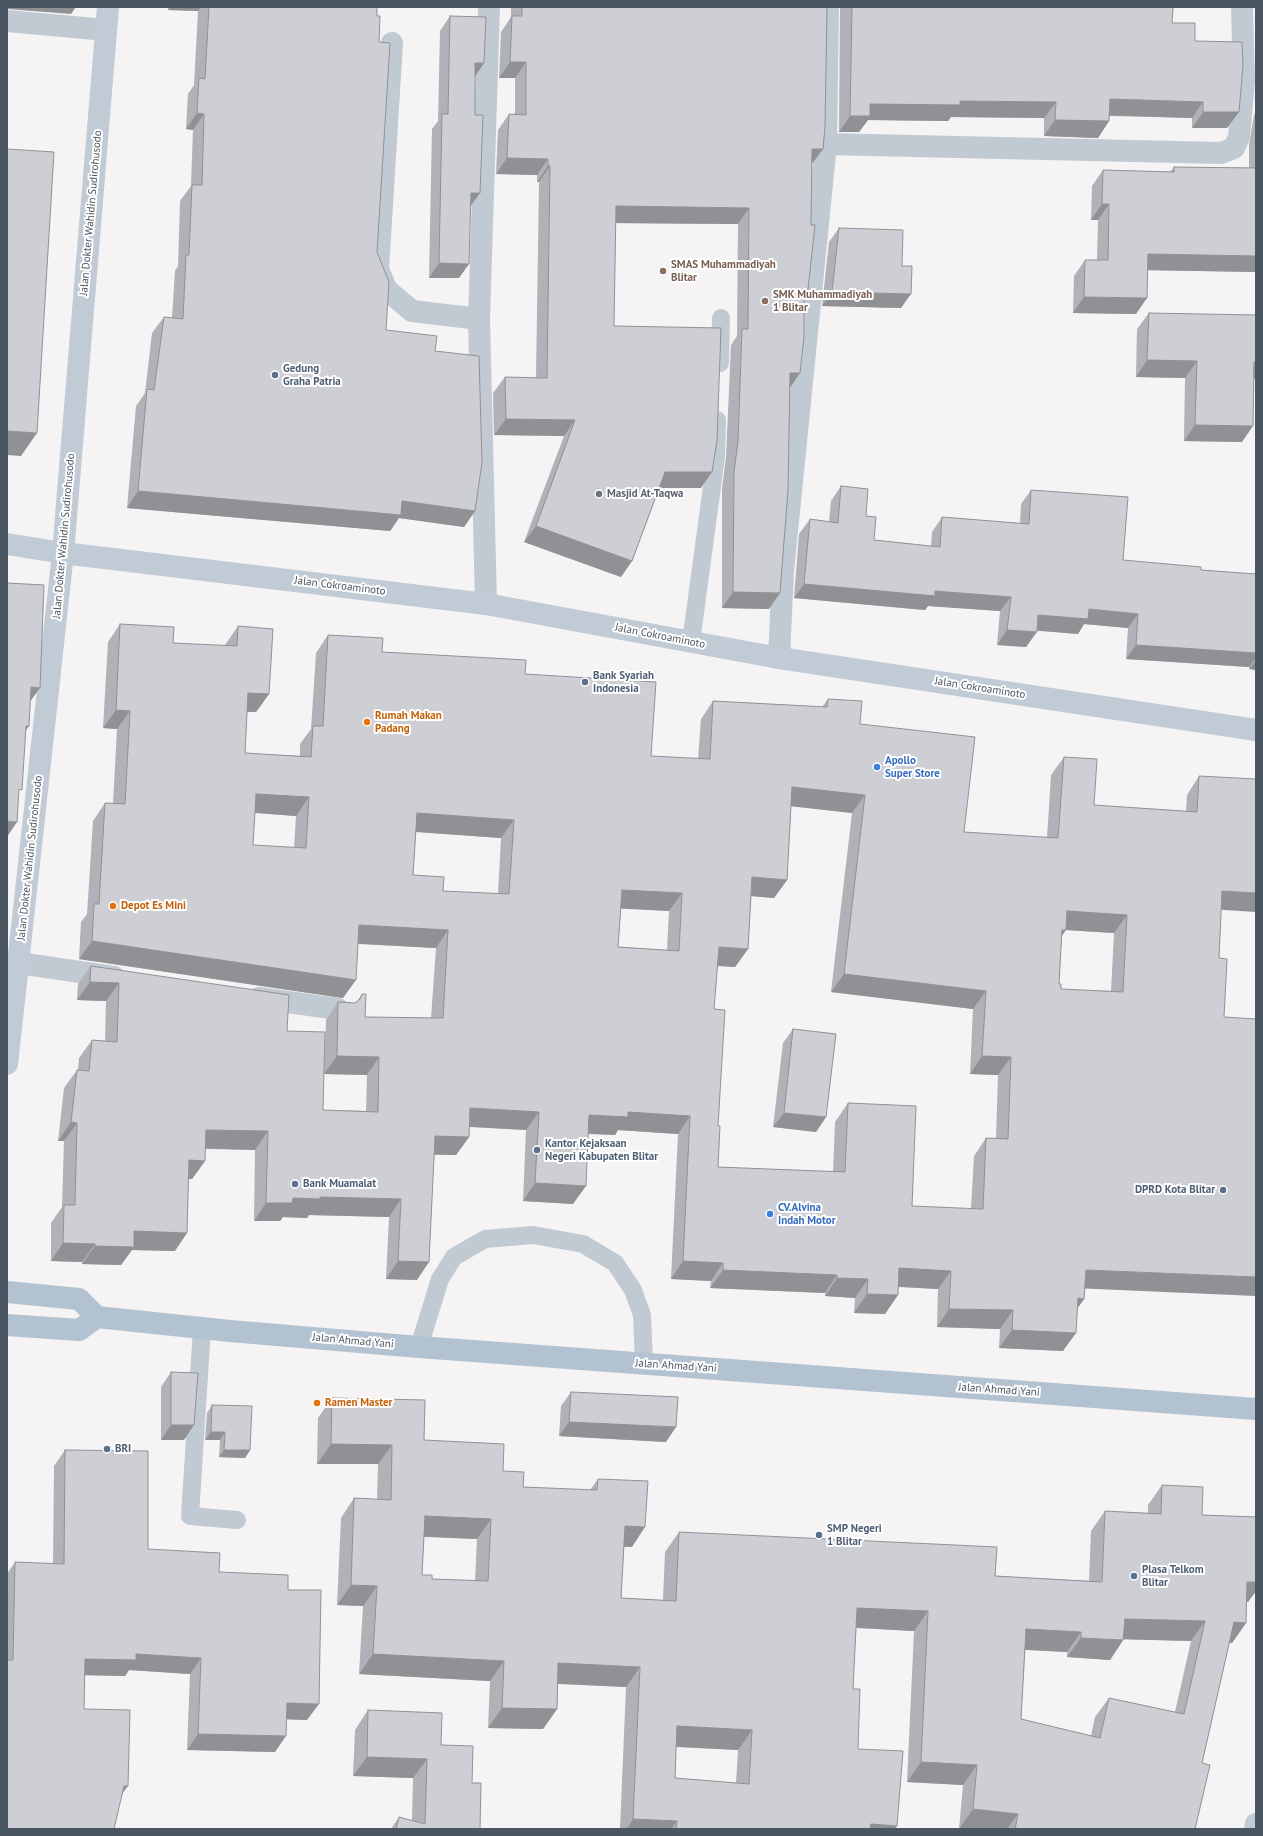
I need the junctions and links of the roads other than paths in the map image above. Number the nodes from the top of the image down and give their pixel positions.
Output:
1 (108, 7) edge
2 (489, 7) edge
3 (828, 7) edge
4 (1242, 7) edge
5 (7, 21) edge
6 (106, 30) junction
7 (392, 43) dead end
8 (1250, 80) edge
9 (826, 144) junction
10 (721, 318) dead end
11 (479, 319) junction
12 (719, 380) edge
13 (718, 403) edge
14 (7, 544) edge
15 (63, 553) junction
16 (486, 604) junction
17 (691, 642) junction
18 (779, 658) junction
19 (1256, 730) edge
20 (19, 963) junction
21 (135, 980) edge
22 (237, 994) edge
23 (338, 1009) edge
24 (7, 1064) edge
25 (7, 1292) edge
26 (97, 1317) junction
27 (7, 1325) edge
28 (202, 1328) junction
29 (419, 1347) junction
30 (644, 1363) junction
31 (1256, 1409) edge
32 (237, 1520) dead end
33 (1256, 1824) edge
34 (1255, 1829) edge

1 - 6 main road, Jalan Dokter Wahidin Sudirohusodo
2 - 11 street
3 - 9 street
4 - 8 street
5 - 6 street
6 - 15 main road, Jalan Dokter Wahidin Sudirohusodo
7 - 11 street
8 - 9 street
9 - 18 street
10 - 12 lane
11 - 16 street
13 - 17 lane
14 - 15 main road, Jalan Cokroaminoto
15 - 16 main road, Jalan Cokroaminoto
15 - 20 main road, Jalan Dokter Wahidin Sudirohusodo
16 - 17 main road, Jalan Cokroaminoto
17 - 18 main road, Jalan Cokroaminoto
18 - 19 main road, Jalan Cokroaminoto
20 - 21 street
20 - 24 main road, Jalan Dokter Wahidin Sudirohusodo
22 - 23 street
25 - 26 main road
26 - 27 main road
26 - 28 main road, Jalan Ahmad Yani
28 - 29 main road, Jalan Ahmad Yani
28 - 32 lane
29 - 30 main road, Jalan Ahmad Yani
29 - 30 lane
30 - 31 main road, Jalan Ahmad Yani
33 - 34 main road

